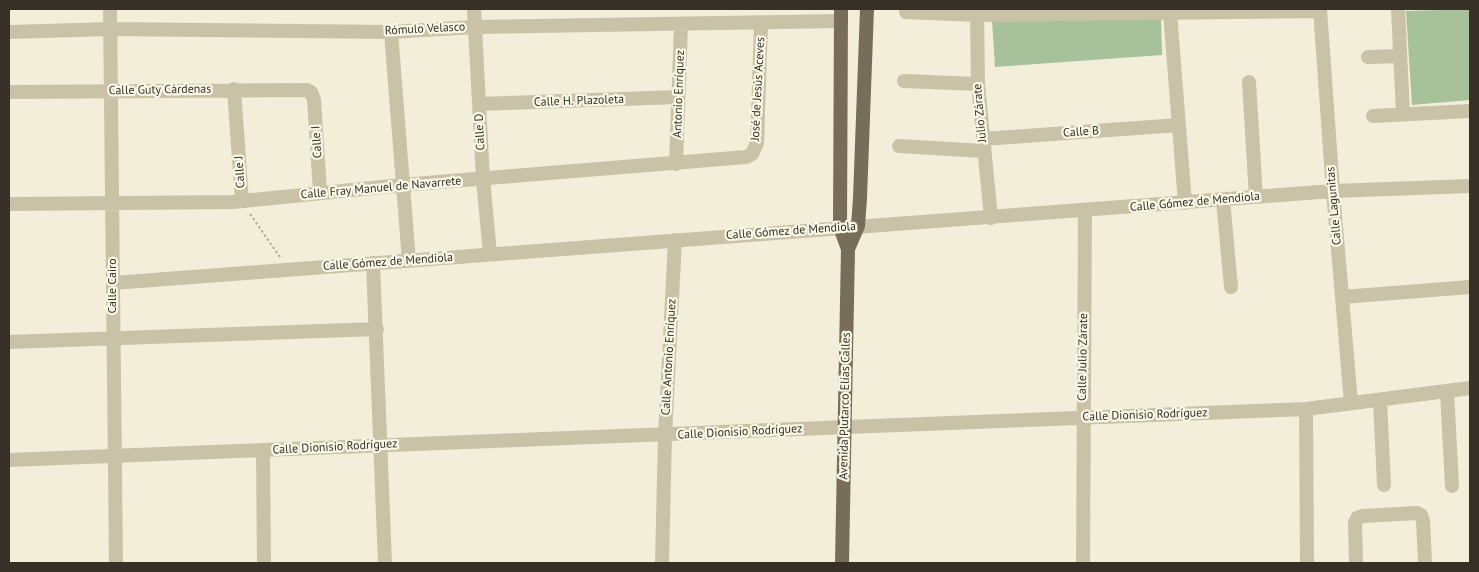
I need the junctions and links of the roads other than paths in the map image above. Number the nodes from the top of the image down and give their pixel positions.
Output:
1 (110, 9) edge
2 (474, 9) edge
3 (867, 9) edge
4 (1398, 9) edge
5 (1320, 10) edge
6 (906, 12) dead end
7 (977, 12) edge
8 (1170, 12) junction
9 (841, 15) edge
10 (762, 24) junction
11 (681, 25) junction
12 (474, 27) junction
13 (110, 29) junction
14 (9, 32) edge
15 (391, 32) junction
16 (1400, 56) junction
17 (1368, 57) dead end
18 (904, 81) dead end
19 (1249, 82) dead end
20 (978, 84) junction
21 (234, 89) junction
22 (111, 91) junction
23 (9, 92) edge
24 (311, 92) joint
25 (678, 97) junction
26 (479, 104) junction
27 (1470, 111) edge
28 (1403, 114) junction
29 (1373, 116) dead end
30 (1179, 124) junction
31 (983, 145) junction
32 (898, 146) dead end
33 (752, 154) joint
34 (676, 164) junction
35 (483, 179) junction
36 (402, 184) junction
37 (1470, 186) edge
38 (1332, 191) junction
39 (320, 192) junction
40 (1256, 197) junction
41 (1223, 200) junction
42 (242, 201) junction
43 (112, 203) junction
44 (1185, 203) junction
45 (9, 204) edge
46 (1085, 211) junction
47 (991, 218) junction
48 (858, 226) junction
49 (840, 227) junction
50 (675, 240) junction
51 (848, 249) junction
52 (490, 254) junction
53 (408, 260) junction
54 (373, 263) junction
55 (113, 283) junction
56 (1231, 287) dead end
57 (1470, 287) edge
58 (1342, 298) junction
59 (377, 329) junction
60 (114, 338) junction
61 (9, 342) edge
62 (1470, 388) edge
63 (1447, 391) junction
64 (1380, 400) junction
65 (1351, 403) junction
66 (1306, 409) junction
67 (1082, 418) junction
68 (844, 426) junction
69 (665, 436) junction
70 (382, 444) junction
71 (263, 451) junction
72 (115, 457) junction
73 (9, 460) edge
74 (1384, 485) dead end
75 (1452, 486) dead end
76 (116, 563) edge
77 (264, 563) edge
78 (385, 563) edge
79 (662, 563) edge
80 (842, 563) edge
81 (1082, 563) edge
82 (1308, 563) edge
83 (1356, 563) edge
84 (1425, 563) edge

1 - 13 street, Calle Cairo
2 - 12 street, Calle D
3 - 48 main road, Avenida Plutarco Elías Calles
4 - 16 street
5 - 8 street
5 - 38 street, Calle Lagunitas
6 - 7 street
7 - 8 street
7 - 20 street, Julio Zárate
8 - 30 street
9 - 10 street, Rómulo Velasco
9 - 49 main road, Avenida Plutarco Elías Calles
10 - 11 street, Rómulo Velasco
10 - 33 street, José de Jesús Aceves
11 - 12 street, Rómulo Velasco
11 - 25 street, Antonio Enríquez
12 - 15 street, Rómulo Velasco
12 - 26 street, Calle D
13 - 14 street, Rómulo Velasco
13 - 15 street, Rómulo Velasco
13 - 22 street, Calle Cairo
15 - 36 street
16 - 17 street
16 - 28 street
18 - 20 street
19 - 40 street
20 - 31 street, Julio Zárate
21 - 22 street, Calle Guty Cárdenas
21 - 24 street, Calle Guty Cárdenas
21 - 42 street, Calle J
22 - 23 street, Calle Guty Cárdenas
22 - 43 street, Calle Cairo
24 - 39 street, Calle I
25 - 26 street, Calle H. Plazoleta
25 - 34 street, Antonio Enríquez
26 - 35 street, Calle D
27 - 28 street
28 - 29 street
30 - 31 street, Calle B
30 - 44 street
31 - 32 street, Calle B
31 - 47 street, Julio Zárate
33 - 34 street, Calle Fray Manuel de Navarrete
34 - 35 street, Calle Fray Manuel de Navarrete
35 - 36 street, Calle Fray Manuel de Navarrete
35 - 52 street, Calle D
36 - 39 street, Calle Fray Manuel de Navarrete
36 - 53 street
37 - 38 street, Calle Gómez de Mendiola
38 - 40 street, Calle Gómez de Mendiola
38 - 58 street, Calle Lagunitas
39 - 42 street, Calle Fray Manuel de Navarrete
40 - 41 street, Calle Gómez de Mendiola
41 - 44 street, Calle Gómez de Mendiola
41 - 56 street
42 - 43 street, Calle Fray Manuel de Navarrete
43 - 45 street, Calle Fray Manuel de Navarrete
43 - 55 street, Calle Cairo
44 - 46 street, Calle Gómez de Mendiola
46 - 47 street, Calle Gómez de Mendiola
46 - 67 street, Calle Julio Zárate
47 - 48 street, Calle Gómez de Mendiola
48 - 49 street, Calle Gómez de Mendiola
48 - 51 main road, Avenida Plutarco Elías Calles
49 - 50 street, Calle Gómez de Mendiola
49 - 51 main road, Avenida Plutarco Elías Calles
50 - 52 street, Calle Gómez de Mendiola
50 - 69 street, Calle Antonio Enríquez
51 - 68 main road, Avenida Plutarco Elías Calles
52 - 53 street, Calle Gómez de Mendiola
53 - 54 street, Calle Gómez de Mendiola
54 - 55 street, Calle Gómez de Mendiola
54 - 59 street
55 - 60 street, Calle Cairo
57 - 58 street
58 - 65 street, Calle Lagunitas
59 - 60 street
59 - 70 street
60 - 61 street
60 - 72 street, Calle Cairo
62 - 63 street, Calle Dionisio Rodríguez
63 - 64 street, Calle Dionisio Rodríguez
63 - 75 street
64 - 65 street, Calle Dionisio Rodríguez
64 - 74 street
65 - 66 street, Calle Dionisio Rodríguez
66 - 67 street, Calle Dionisio Rodríguez
66 - 82 street
67 - 68 street, Calle Dionisio Rodríguez
67 - 81 street, Calle Julio Zárate
68 - 69 street, Calle Dionisio Rodríguez
68 - 80 main road, Avenida Plutarco Elías Calles
69 - 70 street, Calle Dionisio Rodríguez
69 - 79 street, Calle Antonio Enríquez
70 - 71 street, Calle Dionisio Rodríguez
70 - 78 street
71 - 72 street, Calle Dionisio Rodríguez
71 - 77 street
72 - 73 street, Calle Dionisio Rodríguez
72 - 76 street, Calle Cairo
83 - 84 street

